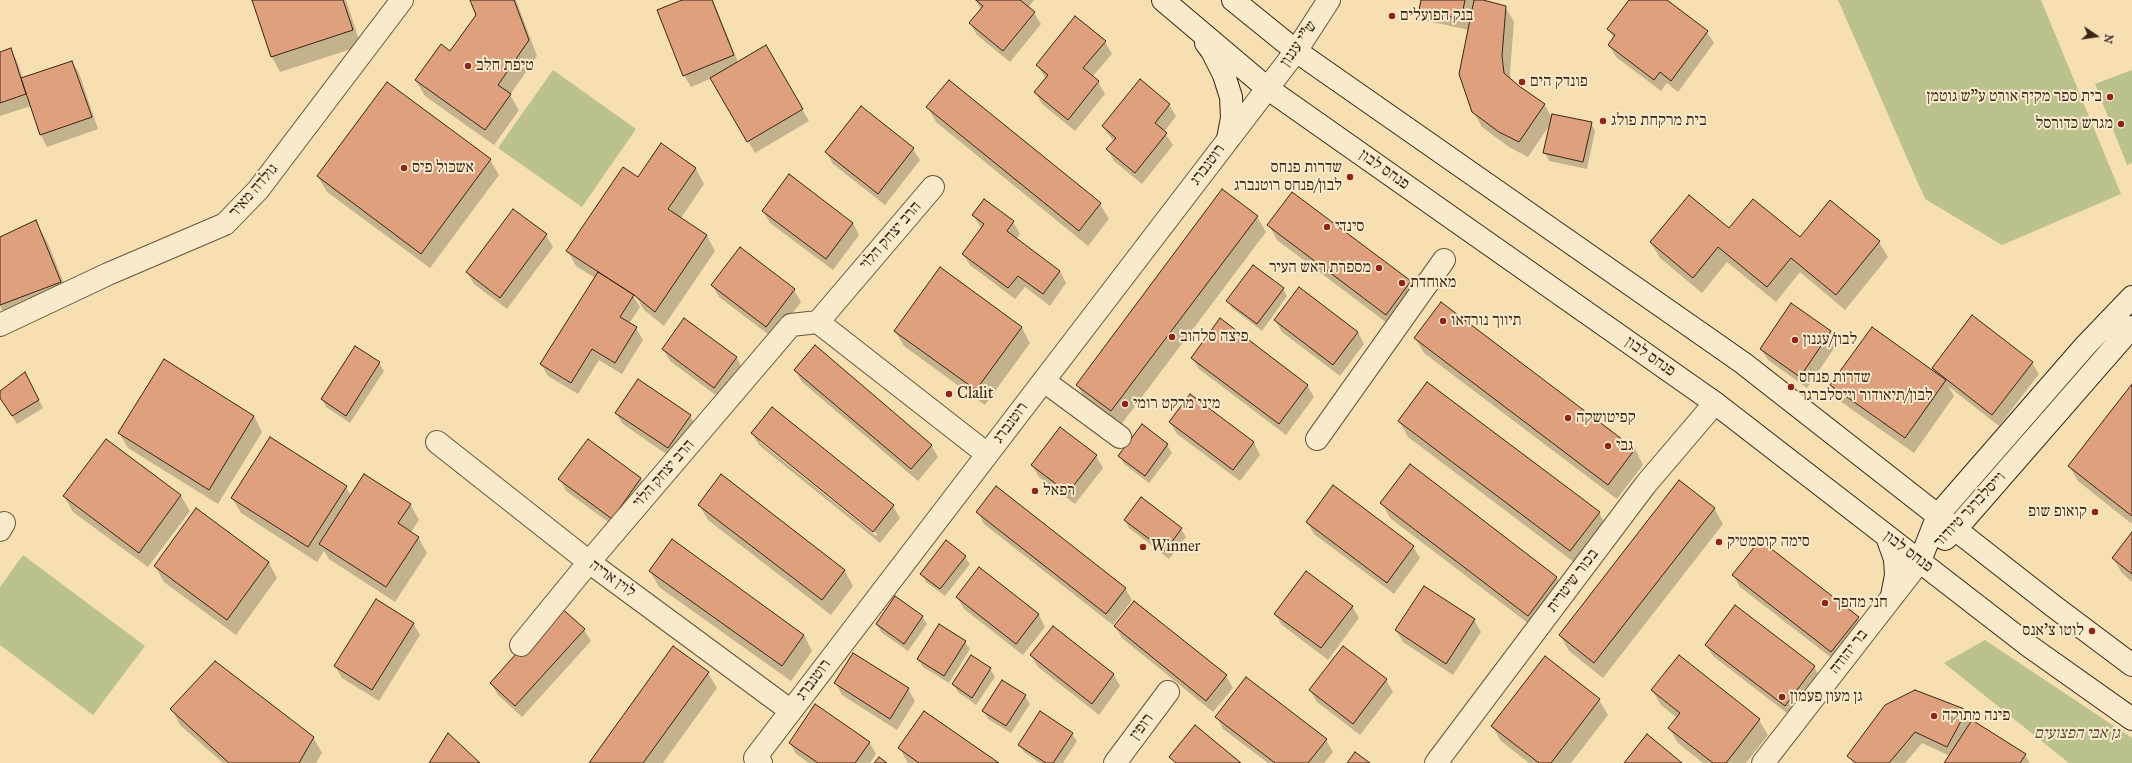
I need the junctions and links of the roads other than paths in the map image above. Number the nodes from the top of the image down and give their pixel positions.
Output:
1 (402, 0) edge
2 (1163, 0) edge
3 (1233, 0) edge
4 (1329, 0) edge
5 (1185, 18) junction
6 (1296, 50) junction
7 (1267, 88) junction
8 (1228, 139) junction
9 (933, 187) dead end
10 (1444, 260) dead end
11 (2132, 297) edge
12 (818, 322) junction
13 (0, 325) edge
14 (2132, 327) edge
15 (1044, 380) junction
16 (1715, 403) junction
17 (1120, 436) dead end
18 (1317, 439) dead end
19 (436, 442) dead end
20 (987, 454) junction
21 (1938, 516) junction
22 (1956, 530) junction
23 (1887, 537) junction
24 (1920, 561) junction
25 (588, 562) junction
26 (1892, 596) junction
27 (521, 645) dead end
28 (2132, 665) edge
29 (1168, 692) dead end
30 (791, 710) junction
31 (2132, 719) edge
32 (758, 761) edge
33 (1115, 763) edge
34 (1436, 763) edge
35 (1763, 763) edge

1 - 13 street, גולדה מאיר
2 - 5 street, פנחס לבון
3 - 6 street
4 - 6 street, ש"י עגנון
5 - 7 street, פנחס לבון
5 - 8 street
6 - 7 street, ש"י עגנון
6 - 21 street
7 - 8 street, רוטנברג
7 - 16 street, פנחס לבון
8 - 15 street, רוטנברג
9 - 12 street, הרב יצחק הלוי
10 - 18 street
11 - 21 street, וייסלברגר טיודור
12 - 20 street
12 - 25 street, הרב יצחק הלוי
14 - 22 street, וייסלברגר טיודור
15 - 17 street
15 - 20 street, רוטנברג
16 - 23 street, פנחס לבון
16 - 34 street, בכור שיטרית
19 - 25 street, לוין אריה
20 - 30 street, רוטנברג
21 - 22 street
21 - 24 street, וייסלברגר טיודור
22 - 24 street, וייסלברגר טיודור
22 - 28 street
23 - 24 street, פנחס לבון
23 - 26 street
24 - 26 street, בר יהודה
24 - 31 street, פנחס לבון
25 - 27 street, הרב יצחק הלוי
25 - 30 street, לוין אריה
26 - 35 street, בר יהודה
29 - 33 street, רופין
30 - 32 street, רוטנברג

